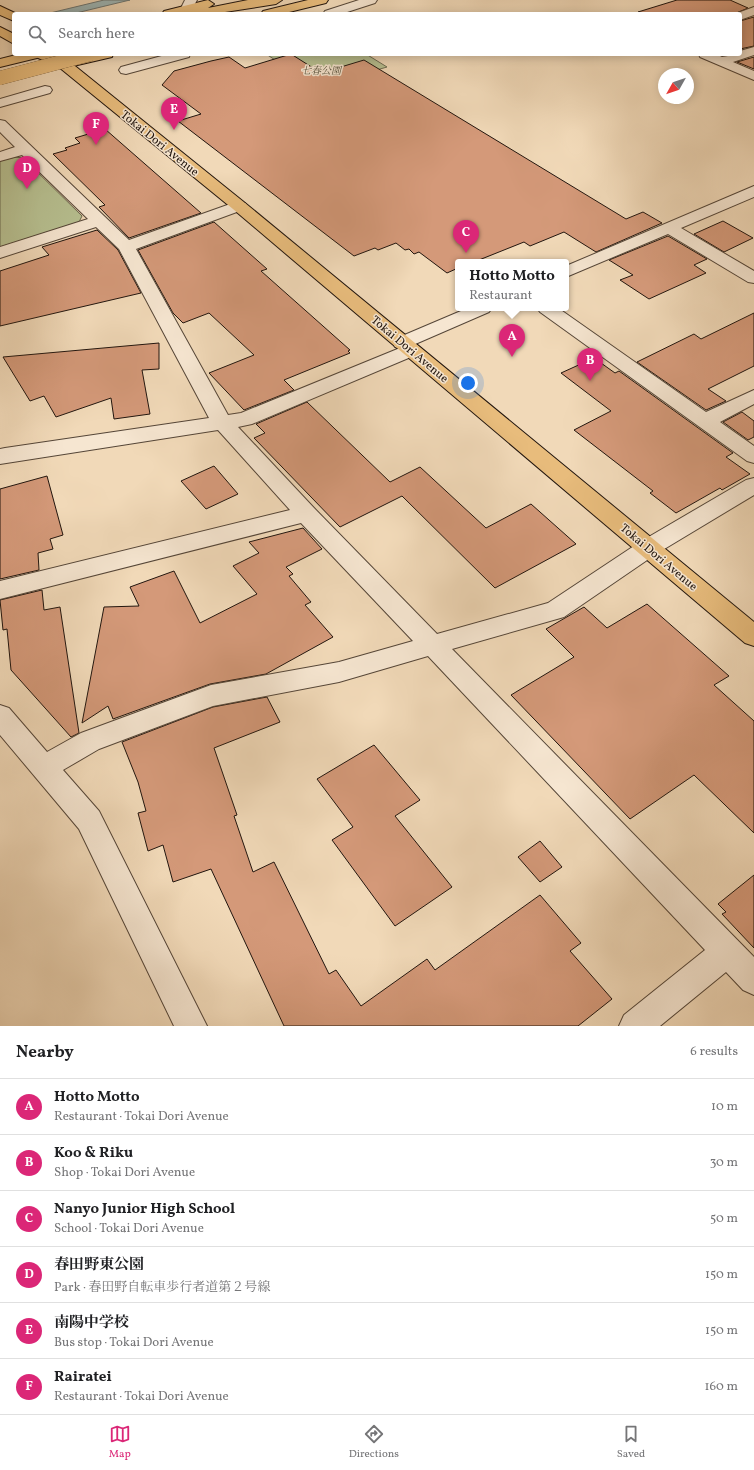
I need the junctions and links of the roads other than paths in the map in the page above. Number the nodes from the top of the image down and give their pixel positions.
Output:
1 (225, 0) edge
2 (248, 0) edge
3 (276, 0) edge
4 (299, 0) edge
5 (322, 0) edge
6 (371, 0) edge
7 (191, 9) edge
8 (0, 10) edge
9 (754, 11) edge
10 (177, 12) edge
11 (253, 12) edge
12 (274, 12) edge
13 (335, 12) edge
14 (742, 15) edge
15 (12, 16) edge
16 (0, 31) edge
17 (12, 39) edge
18 (754, 51) edge
19 (12, 53) edge
20 (742, 55) edge
21 (0, 56) edge
22 (28, 56) edge
23 (50, 56) edge
24 (83, 56) edge
25 (90, 56) edge
26 (177, 56) edge
27 (710, 56) edge
28 (738, 56) edge
29 (64, 59) edge
30 (721, 61) junction
31 (0, 63) edge
32 (126, 70) dead end
33 (0, 72) edge
34 (754, 76) edge
35 (0, 78) edge
36 (0, 82) edge
37 (45, 90) dead end
38 (0, 103) edge
39 (0, 124) edge
40 (25, 149) junction
41 (0, 157) edge
42 (754, 191) edge
43 (239, 206) junction
44 (98, 221) junction
45 (669, 228) junction
46 (126, 247) junction
47 (0, 253) edge
48 (569, 271) edge
49 (754, 278) edge
50 (477, 311) edge
51 (550, 311) edge
52 (407, 347) junction
53 (754, 396) edge
54 (705, 421) junction
55 (221, 422) junction
56 (754, 456) edge
57 (0, 457) edge
58 (754, 485) edge
59 (306, 514) junction
60 (648, 548) junction
61 (0, 590) edge
62 (754, 636) edge
63 (433, 644) junction
64 (2, 723) edge
65 (44, 768) junction
66 (727, 950) junction
67 (754, 979) edge
68 (191, 1026) edge
69 (636, 1026) edge

1 - 7 main road
2 - 7 main road
3 - 7 main road
4 - 11 main road
5 - 12 main road
6 - 13 street
7 - 10 main road
8 - 15 main road
9 - 14 street
16 - 17 main road
18 - 20 street
19 - 21 main road
22 - 31 main road
23 - 29 main road, Tokai Dori Avenue
24 - 35 main road, bridge
25 - 29 main road
26 - 32 street
27 - 30 street
28 - 30 street
29 - 33 main road
29 - 36 main road
29 - 43 main road, Tokai Dori Avenue
30 - 34 street
37 - 38 street
39 - 40 street
40 - 41 street
40 - 44 street
42 - 45 street
43 - 46 street
43 - 52 main road, Tokai Dori Avenue
44 - 46 street
44 - 47 street
45 - 48 street
45 - 49 street
46 - 55 street
50 - 52 street
51 - 54 street
52 - 55 street
52 - 60 main road, Tokai Dori Avenue
53 - 54 street
54 - 56 street
55 - 57 street
55 - 59 street
58 - 60 street
59 - 61 street
59 - 63 street
60 - 62 main road, Tokai Dori Avenue
60 - 63 street
63 - 65 street
63 - 66 street
64 - 65 street
65 - 68 street
66 - 67 street
66 - 69 street

